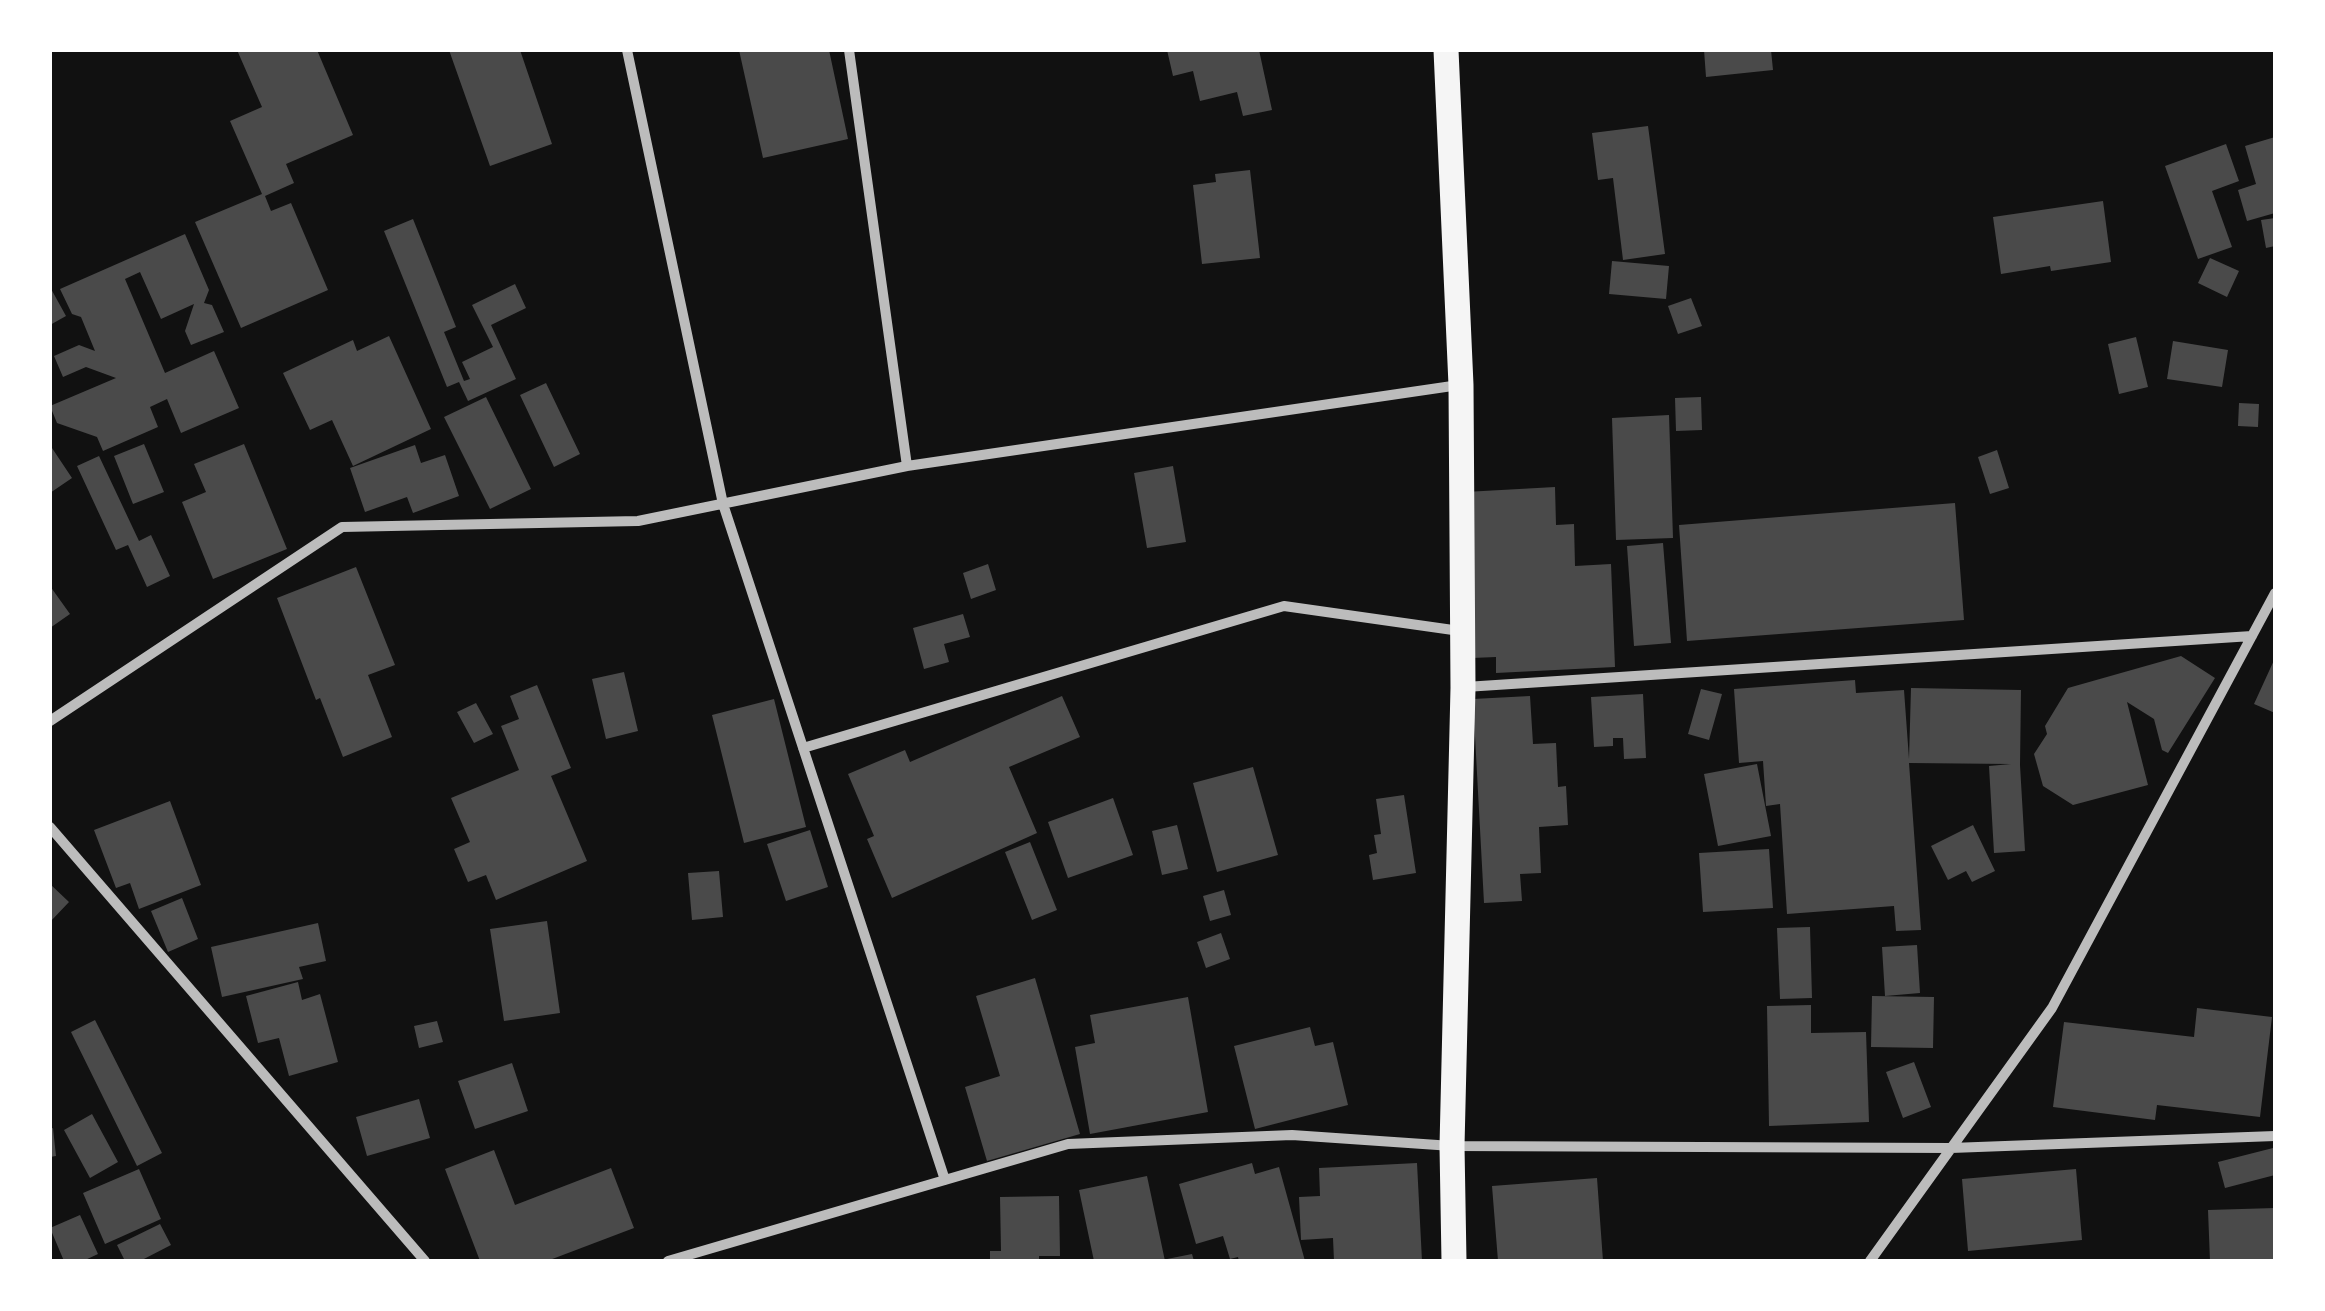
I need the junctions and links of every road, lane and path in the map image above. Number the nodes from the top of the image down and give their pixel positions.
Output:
1 (627, 50) edge
2 (850, 50) edge
3 (1446, 50) edge
4 (1461, 384) junction
5 (908, 466) junction
6 (723, 504) junction
7 (2275, 593) edge
8 (1461, 631) junction
9 (2252, 636) junction
10 (1463, 688) junction
11 (50, 721) edge
12 (804, 748) junction
13 (50, 827) edge
14 (2275, 1136) edge
15 (1452, 1146) junction
16 (1951, 1148) junction
17 (945, 1180) junction
18 (426, 1261) edge
19 (668, 1261) edge
20 (1454, 1261) edge
21 (1870, 1261) edge

1 - 6 street
2 - 5 street
3 - 4 main road
4 - 5 street
4 - 8 main road
5 - 6 street
6 - 11 street
6 - 12 street
7 - 9 street
8 - 10 main road
8 - 12 street
9 - 10 street
9 - 16 street
10 - 15 main road
12 - 17 street
13 - 18 street
14 - 16 street
15 - 16 street
15 - 17 street
15 - 20 main road
16 - 21 street
17 - 19 street

